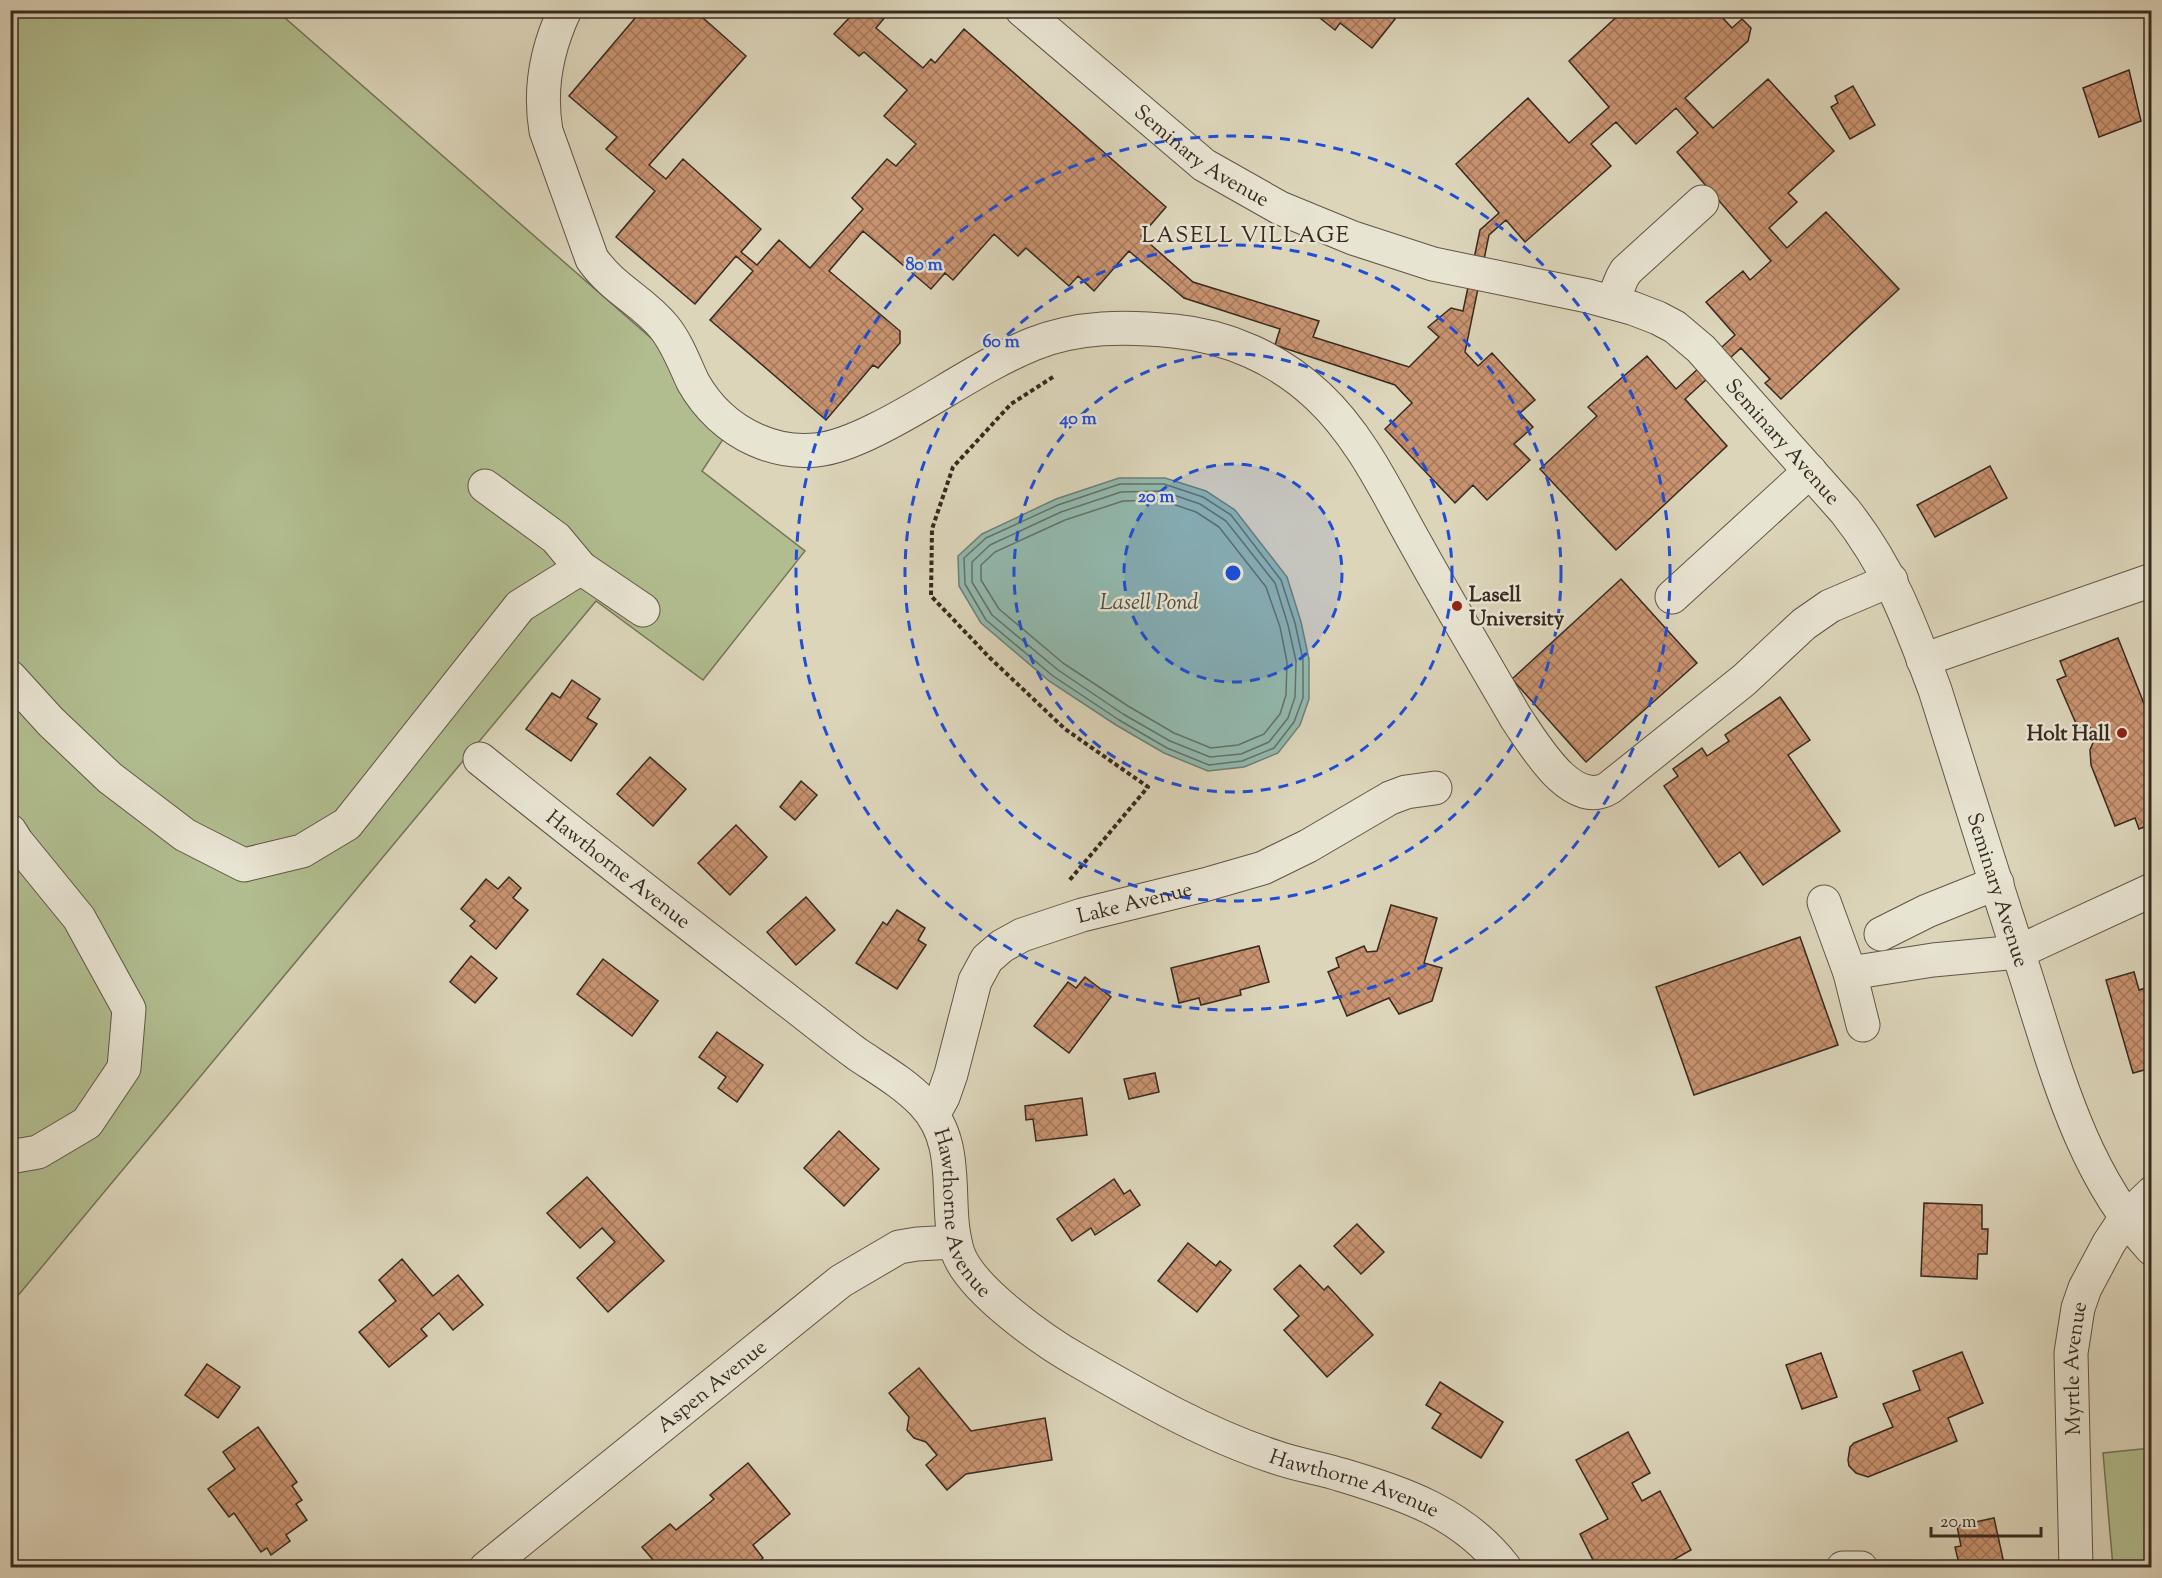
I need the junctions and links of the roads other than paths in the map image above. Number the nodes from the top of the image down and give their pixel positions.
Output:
1 (565, 10) edge
2 (1022, 10) edge
3 (1702, 202) dead end
4 (1612, 302) junction
5 (1810, 471) junction
6 (485, 486) dead end
7 (581, 568) junction
8 (1891, 580) junction
9 (2151, 580) edge
10 (1672, 597) dead end
11 (643, 610) dead end
12 (1923, 660) junction
13 (10, 677) edge
14 (480, 759) dead end
15 (1435, 789) dead end
16 (10, 831) edge
17 (1996, 883) junction
18 (2151, 891) edge
19 (1824, 902) dead end
20 (1881, 934) dead end
21 (2018, 952) junction
22 (1850, 973) junction
23 (1863, 1025) dead end
24 (933, 1115) junction
25 (10, 1157) edge
26 (2151, 1193) edge
27 (2126, 1219) junction
28 (955, 1242) junction
29 (2151, 1249) edge
30 (1859, 1567) edge
31 (486, 1568) edge
32 (1505, 1568) edge
33 (1842, 1568) edge
34 (2076, 1568) edge

1 - 8 street
2 - 4 street, Seminary Avenue
3 - 4 street
4 - 5 street, Seminary Avenue
5 - 8 street, Seminary Avenue
5 - 10 street
6 - 7 street
7 - 11 street
7 - 13 street
8 - 12 street, Seminary Avenue
9 - 12 street
12 - 17 street, Seminary Avenue
14 - 24 street, Hawthorne Avenue
15 - 24 street, Lake Avenue
16 - 25 street
17 - 20 street
17 - 21 street, Seminary Avenue
18 - 21 street
19 - 22 street
21 - 22 street
21 - 27 street, Seminary Avenue
22 - 23 street
24 - 28 street, Hawthorne Avenue
26 - 27 street, Myrtle Avenue
27 - 29 street, Seminary Avenue
27 - 34 street, Myrtle Avenue
28 - 31 street, Aspen Avenue
28 - 32 street, Hawthorne Avenue
30 - 33 street

